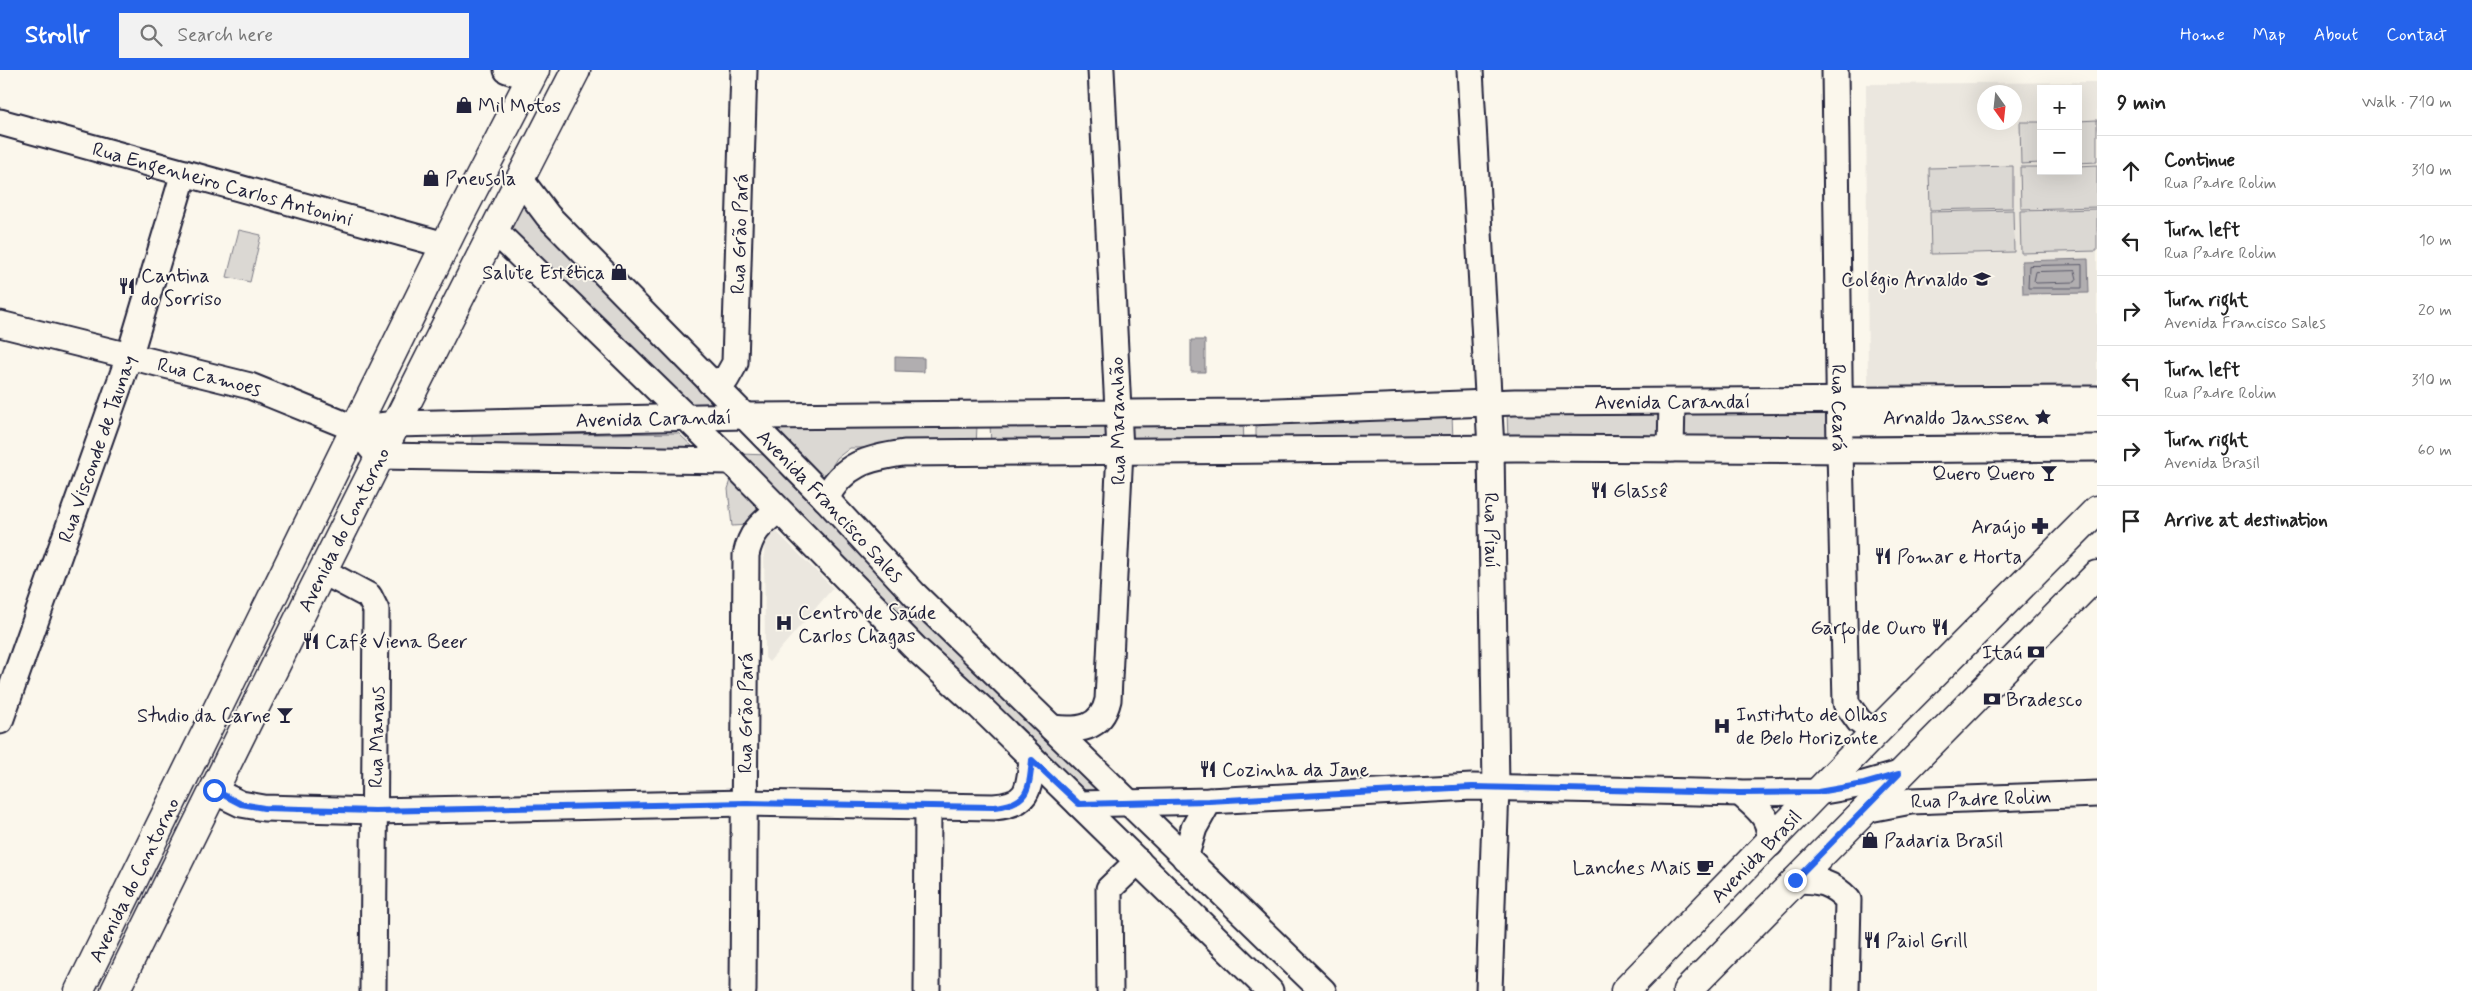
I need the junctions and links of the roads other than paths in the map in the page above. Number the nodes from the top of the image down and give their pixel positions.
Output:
1 (576, 70) edge
2 (744, 70) edge
3 (1101, 70) edge
4 (1470, 70) edge
5 (1835, 70) edge
6 (524, 78) edge
7 (0, 122) edge
8 (184, 173) junction
9 (520, 179) junction
10 (494, 230) junction
11 (445, 245) junction
12 (0, 324) edge
13 (129, 357) junction
14 (710, 382) junction
15 (2097, 400) edge
16 (1672, 402) junction
17 (1488, 403) junction
18 (1248, 412) junction
19 (1840, 413) junction
20 (983, 414) junction
21 (1119, 415) junction
22 (745, 416) junction
23 (684, 417) junction
24 (2097, 421) edge
25 (395, 424) junction
26 (444, 424) junction
27 (356, 429) junction
28 (1491, 448) junction
29 (2097, 448) edge
30 (1671, 449) junction
31 (1120, 450) junction
32 (1249, 450) junction
33 (1840, 450) junction
34 (982, 453) junction
35 (781, 454) junction
36 (378, 456) junction
37 (443, 457) junction
38 (731, 461) junction
39 (826, 498) junction
40 (778, 510) junction
41 (2097, 510) edge
42 (324, 572) junction
43 (2097, 575) edge
44 (915, 595) junction
45 (888, 620) junction
46 (0, 721) edge
47 (1052, 728) junction
48 (1875, 733) junction
49 (1032, 760) junction
50 (1906, 767) junction
51 (1496, 787) junction
52 (214, 790) junction
53 (1818, 792) junction
54 (1740, 793) junction
55 (2097, 794) edge
56 (1911, 800) junction
57 (1209, 801) junction
58 (746, 803) junction
59 (1130, 803) junction
60 (1079, 804) junction
61 (928, 807) junction
62 (1864, 810) junction
63 (375, 811) junction
64 (1770, 844) junction
65 (1185, 858) junction
66 (1138, 861) junction
67 (1795, 880) junction
68 (79, 991) edge
69 (114, 991) edge
70 (373, 991) edge
71 (743, 991) edge
72 (927, 991) edge
73 (1110, 991) edge
74 (1270, 991) edge
75 (1323, 991) edge
76 (1489, 991) edge
77 (1625, 991) edge
78 (1687, 991) edge
79 (1846, 991) edge

1 - 9 main road, Avenida do Contorno
2 - 14 street, Rua Grão Pará
3 - 21 street, Rua Maranhão
4 - 17 street, Rua Piauí
5 - 19 street, Rua Ceará
6 - 10 main road
6 - 11 main road, Avenida do Contorno
7 - 8 street, Rua Engenheiro Carlos Antonini
8 - 11 street, Rua Engenheiro Carlos Antonini
8 - 13 street, Rua Visconde de Taunay
9 - 10 main road, Avenida do Contorno
9 - 14 street, Avenida Francisco Sales
10 - 23 street, Avenida Francisco Sales
10 - 25 main road, Avenida do Contorno
11 - 27 main road, Avenida do Contorno
12 - 13 street, Rua Camoes
13 - 27 street, Rua Camoes
13 - 46 street, Rua Visconde de Taunay
14 - 22 street, Avenida Francisco Sales
15 - 19 street, Avenida Carandaí
16 - 17 street, Avenida Carandaí
16 - 19 street, Avenida Carandaí
16 - 30 street
17 - 18 street, Avenida Carandaí
17 - 28 street, Rua Piauí
18 - 21 street, Avenida Carandaí
18 - 32 street
19 - 24 street
19 - 33 street, Rua Ceará
20 - 21 street, Avenida Carandaí
20 - 22 street, Avenida Carandaí
20 - 34 street
21 - 31 street, Rua Maranhão
22 - 23 street, Avenida Carandaí
22 - 35 street, Avenida Francisco Sales
23 - 26 street, Avenida Carandaí
23 - 35 street
23 - 38 street, Avenida Francisco Sales
25 - 26 street, Avenida Carandaí
25 - 27 street, Avenida Carandaí
25 - 36 main road, Avenida do Contorno
26 - 37 street
27 - 36 street
27 - 68 main road, Avenida do Contorno
28 - 30 street
28 - 32 street
28 - 51 street, Rua Piauí
29 - 33 street
30 - 33 street
31 - 32 street
31 - 34 street
31 - 47 street, Rua Maranhão
33 - 48 street, Rua Ceará
34 - 39 street
35 - 39 street, Avenida Francisco Sales
36 - 37 street, Avenida Carandaí
36 - 42 main road, Avenida do Contorno
37 - 38 street, Avenida Carandaí
38 - 40 street, Avenida Francisco Sales
39 - 44 street, Avenida Francisco Sales
40 - 45 street, Avenida Francisco Sales
40 - 58 street, Rua Grão Pará
41 - 48 main road, Avenida Brasil
42 - 52 main road, Avenida do Contorno
42 - 63 street, Rua Manaus
43 - 50 main road
44 - 45 street
44 - 47 street, Avenida Francisco Sales
45 - 49 street, Avenida Francisco Sales
47 - 59 street, Avenida Francisco Sales
48 - 53 main road, Avenida Brasil
49 - 60 street, Avenida Francisco Sales
49 - 61 street
50 - 53 street, Rua Padre Rolim
50 - 56 street
50 - 62 main road
51 - 54 street, Rua Padre Rolim
51 - 57 street, Rua Padre Rolim
51 - 76 street, Rua Piauí
52 - 63 street
52 - 69 main road, Avenida do Contorno
53 - 54 street, Rua Padre Rolim
53 - 64 main road, Avenida Brasil
54 - 64 street
55 - 56 street, Rua Padre Rolim
56 - 62 street, Rua Padre Rolim
57 - 59 street, Rua Padre Rolim
57 - 65 street
58 - 61 street
58 - 63 street
58 - 71 street, Rua Grão Pará
59 - 60 street, Rua Padre Rolim
59 - 65 street, Avenida Francisco Sales
60 - 66 street, Avenida Francisco Sales
61 - 72 street
62 - 67 main road
63 - 70 street, Rua Manaus
64 - 77 main road, Avenida Brasil
65 - 75 street, Avenida Francisco Sales
66 - 73 street
66 - 74 street, Avenida Francisco Sales
67 - 78 main road
67 - 79 street

